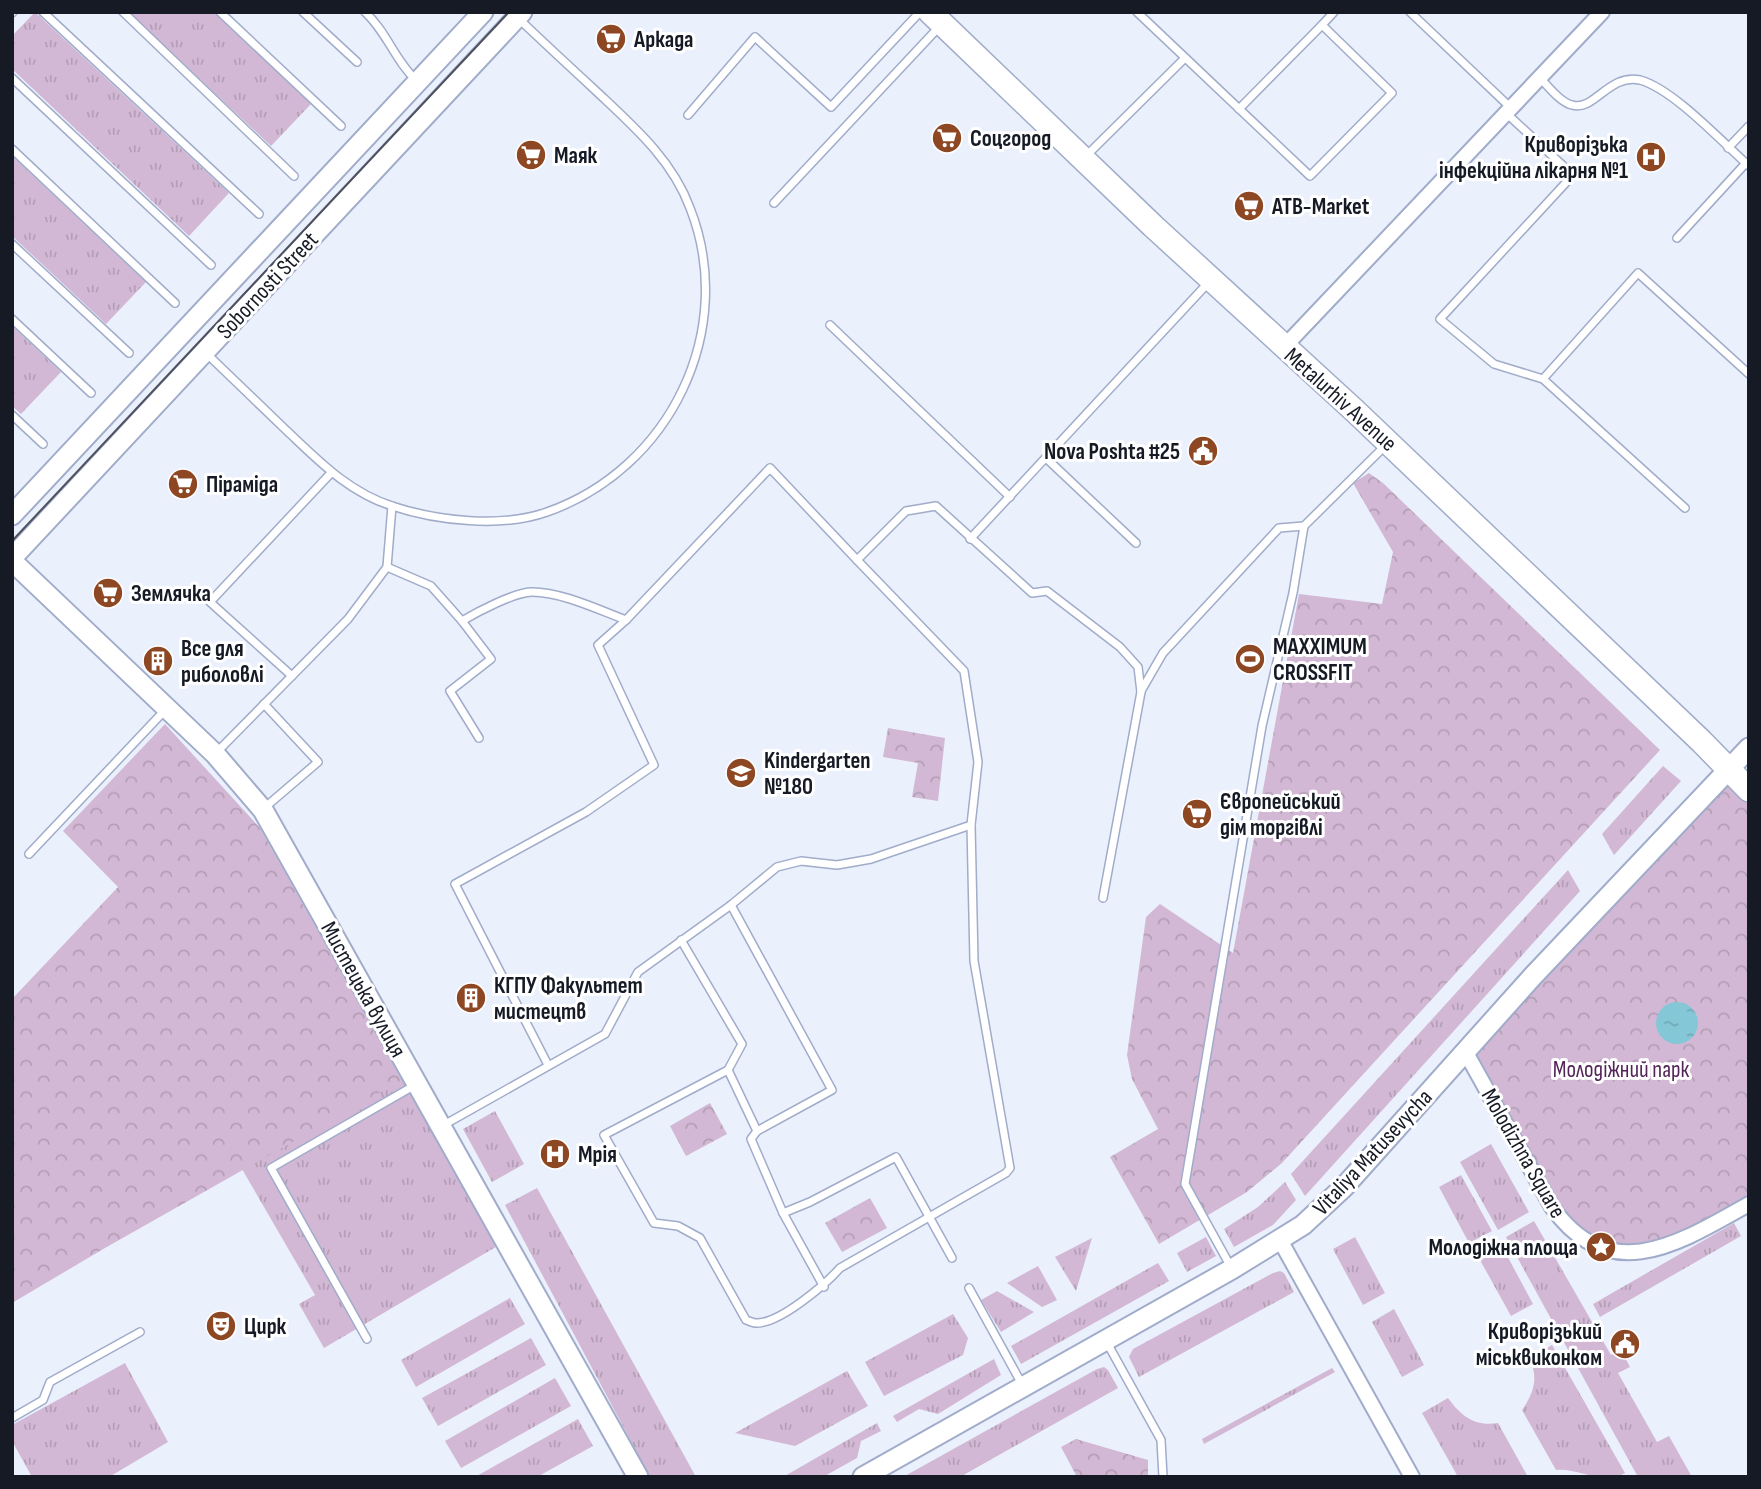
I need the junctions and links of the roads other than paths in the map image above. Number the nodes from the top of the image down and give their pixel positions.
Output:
1 (43, 12) edge
2 (123, 12) edge
3 (220, 12) edge
4 (303, 12) edge
5 (365, 12) edge
6 (483, 12) edge
7 (920, 12) edge
8 (1137, 12) edge
9 (1334, 12) edge
10 (1602, 12) edge
11 (1413, 13) edge
12 (520, 15) edge
13 (936, 18) edge
14 (1322, 25) junction
15 (1185, 58) junction
16 (357, 62) dead end
17 (12, 78) edge
18 (1539, 78) junction
19 (417, 81) junction
20 (1239, 109) junction
21 (1508, 110) junction
22 (688, 114) dead end
23 (341, 126) dead end
24 (1749, 126) edge
25 (1728, 148) junction
26 (12, 149) edge
27 (1083, 159) junction
28 (1747, 164) edge
29 (294, 176) dead end
30 (774, 203) dead end
31 (258, 214) dead end
32 (1677, 238) dead end
33 (12, 243) edge
34 (211, 265) dead end
35 (1210, 280) junction
36 (175, 303) dead end
37 (12, 318) edge
38 (830, 325) dead end
39 (1284, 347) junction
40 (205, 352) junction
41 (129, 353) dead end
42 (1749, 374) edge
43 (1543, 379) junction
44 (92, 393) dead end
45 (12, 415) edge
46 (1389, 443) junction
47 (43, 444) dead end
48 (1046, 458) junction
49 (331, 473) junction
50 (1010, 497) junction
51 (391, 506) junction
52 (1685, 508) dead end
53 (12, 515) edge
54 (1304, 526) junction
55 (970, 539) junction
56 (1136, 543) dead end
57 (12, 560) edge
58 (857, 560) junction
59 (387, 567) junction
60 (626, 620) junction
61 (462, 621) junction
62 (292, 676) junction
63 (1141, 692) junction
64 (264, 704) junction
65 (167, 708) junction
66 (479, 738) dead end
67 (1749, 748) edge
68 (215, 754) junction
69 (1728, 768) junction
70 (1749, 790) edge
71 (263, 810) junction
72 (971, 825) junction
73 (29, 854) dead end
74 (1103, 898) dead end
75 (731, 905) junction
76 (681, 940) junction
77 (1465, 1051) junction
78 (548, 1065) junction
79 (727, 1070) junction
80 (418, 1084) junction
81 (442, 1126) junction
82 (757, 1131) junction
83 (1749, 1204) edge
84 (783, 1213) junction
85 (929, 1217) junction
86 (1280, 1240) junction
87 (952, 1258) dead end
88 (1232, 1269) junction
89 (824, 1287) junction
90 (969, 1288) dead end
91 (140, 1332) dead end
92 (367, 1339) dead end
93 (1106, 1341) junction
94 (1023, 1387) junction
95 (12, 1418) edge
96 (638, 1477) edge
97 (863, 1477) edge
98 (1163, 1477) edge
99 (1412, 1477) edge

1 - 31 lane
2 - 29 lane
3 - 23 lane
4 - 16 lane
5 - 19 lane
6 - 19 street, Sobornosti Street
7 - 22 lane
8 - 15 lane
9 - 14 lane
10 - 18 street
11 - 21 lane
12 - 40 street, Sobornosti Street
12 - 51 lane
13 - 27 main road, Metalurhiv Avenue
13 - 30 lane
14 - 20 lane
14 - 20 lane
15 - 20 lane
15 - 27 lane
17 - 34 lane
18 - 21 street
18 - 25 lane
19 - 53 street, Sobornosti Street
21 - 39 street
21 - 43 lane
24 - 25 lane
25 - 28 lane
26 - 36 lane
27 - 35 main road, Metalurhiv Avenue
28 - 32 lane
33 - 41 lane
35 - 39 main road, Metalurhiv Avenue
35 - 48 lane
37 - 44 lane
38 - 50 lane
39 - 46 main road, Metalurhiv Avenue
40 - 49 lane
40 - 57 street, Sobornosti Street
42 - 43 lane
43 - 52 lane
45 - 47 lane
46 - 54 lane
46 - 69 main road, Metalurhiv Avenue
48 - 50 lane
48 - 56 lane
49 - 51 lane
49 - 62 lane
50 - 55 lane
51 - 59 lane
54 - 63 lane
54 - 88 lane
55 - 58 lane
55 - 63 lane
57 - 65 street, Мистецька вулиця
58 - 60 lane
58 - 72 lane
59 - 61 lane
59 - 62 lane
60 - 61 lane
60 - 78 lane
61 - 66 lane
62 - 64 lane
63 - 74 lane
64 - 68 lane
64 - 71 lane
65 - 68 street, Мистецька вулиця
65 - 73 lane
67 - 69 street, Vitaliya Matusevycha
68 - 71 street, Мистецька вулиця
69 - 70 main road, Metalurhiv Avenue
69 - 77 street, Vitaliya Matusevycha
71 - 80 street, Мистецька вулиця
72 - 75 lane
72 - 85 lane
75 - 76 lane
75 - 82 lane
76 - 78 lane
76 - 79 lane
77 - 83 street, Molodizhna Square
77 - 86 street, Vitaliya Matusevycha
78 - 81 lane
79 - 82 lane
79 - 89 lane
80 - 81 street, Мистецька вулиця
80 - 92 lane
81 - 96 street, Мистецька вулиця
82 - 84 lane
84 - 85 lane
84 - 89 lane
85 - 87 lane
85 - 89 lane
86 - 88 street, Vitaliya Matusevycha
86 - 99 street
88 - 93 street, Vitaliya Matusevycha
90 - 94 lane
91 - 95 lane
93 - 94 street, Vitaliya Matusevycha
93 - 98 lane
94 - 97 street, Vitaliya Matusevycha

